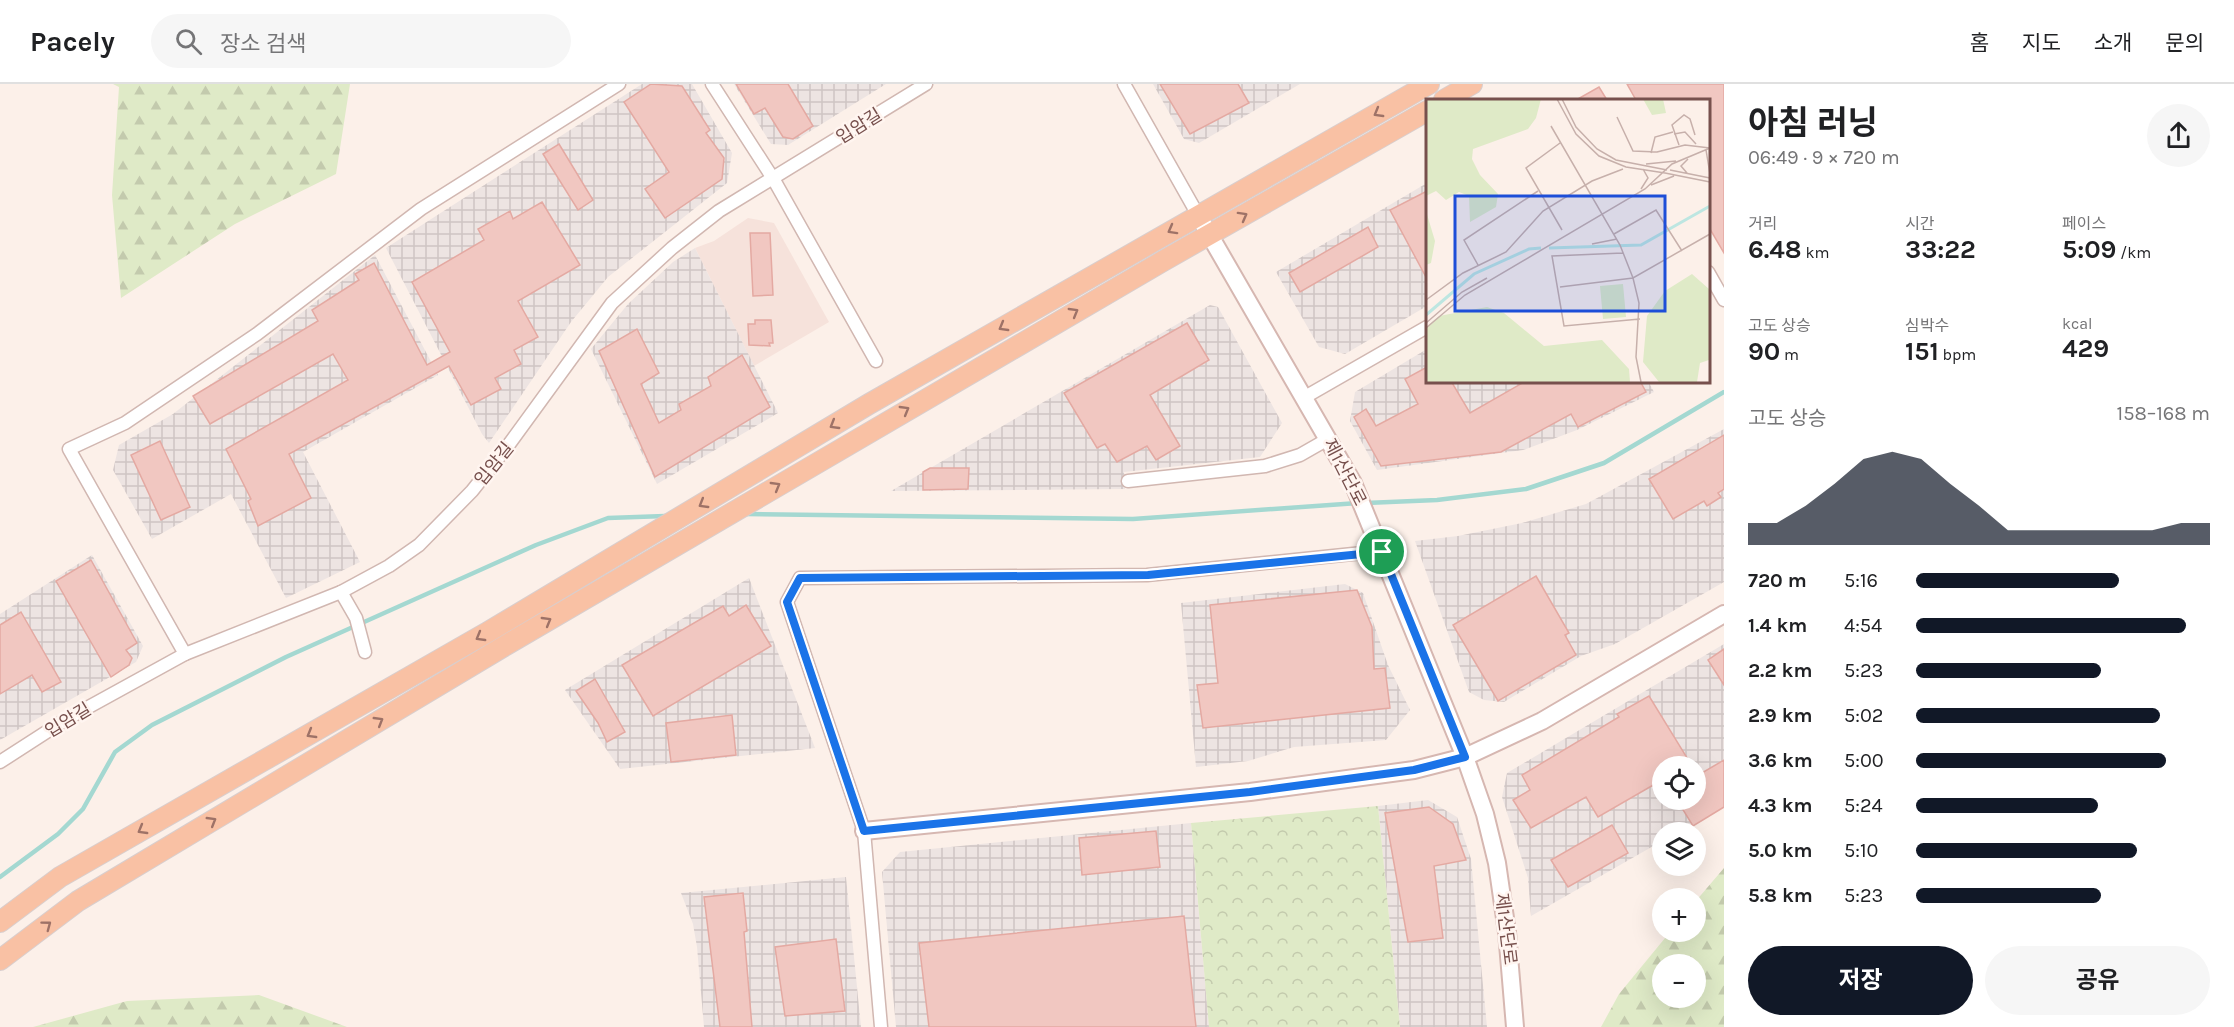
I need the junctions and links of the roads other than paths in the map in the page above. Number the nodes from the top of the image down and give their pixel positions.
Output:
1 (619, 84) edge
2 (712, 84) edge
3 (926, 84) edge
4 (1124, 84) edge
5 (1429, 84) edge
6 (1472, 84) edge
7 (1446, 99) edge
8 (1426, 112) edge
9 (774, 180) junction
10 (1198, 215) junction
11 (1210, 234) junction
12 (1709, 275) edge
13 (1724, 300) edge
14 (1426, 328) edge
15 (876, 361) dead end
16 (1305, 397) junction
17 (1328, 439) junction
18 (1128, 481) dead end
19 (1382, 552) junction
20 (341, 592) junction
21 (1724, 614) edge
22 (365, 651) dead end
23 (185, 654) junction
24 (1465, 757) junction
25 (0, 762) edge
26 (864, 831) junction
27 (0, 922) edge
28 (0, 960) edge
29 (881, 1027) edge
30 (1515, 1027) edge

1 - 23 street
2 - 9 street
3 - 9 street, 입암길
4 - 10 street
5 -> 10 main road
6 - 7 main road
11 -> 8 main road
9 - 15 street
9 - 20 street, 입암길
10 - 11 street, 제1산단로
10 -> 27 main road
11 - 16 street, 제1산단로
28 -> 11 main road
12 - 13 street
14 - 16 street
16 - 17 street, 제1산단로
17 - 18 street
17 - 19 street, 제1산단로
19 - 24 street, 제1산단로
19 - 26 street
20 - 22 street
20 - 23 street, 입암길
21 - 24 street
23 - 25 street, 입암길
24 - 26 street
24 - 30 street, 제1산단로
26 - 29 street

